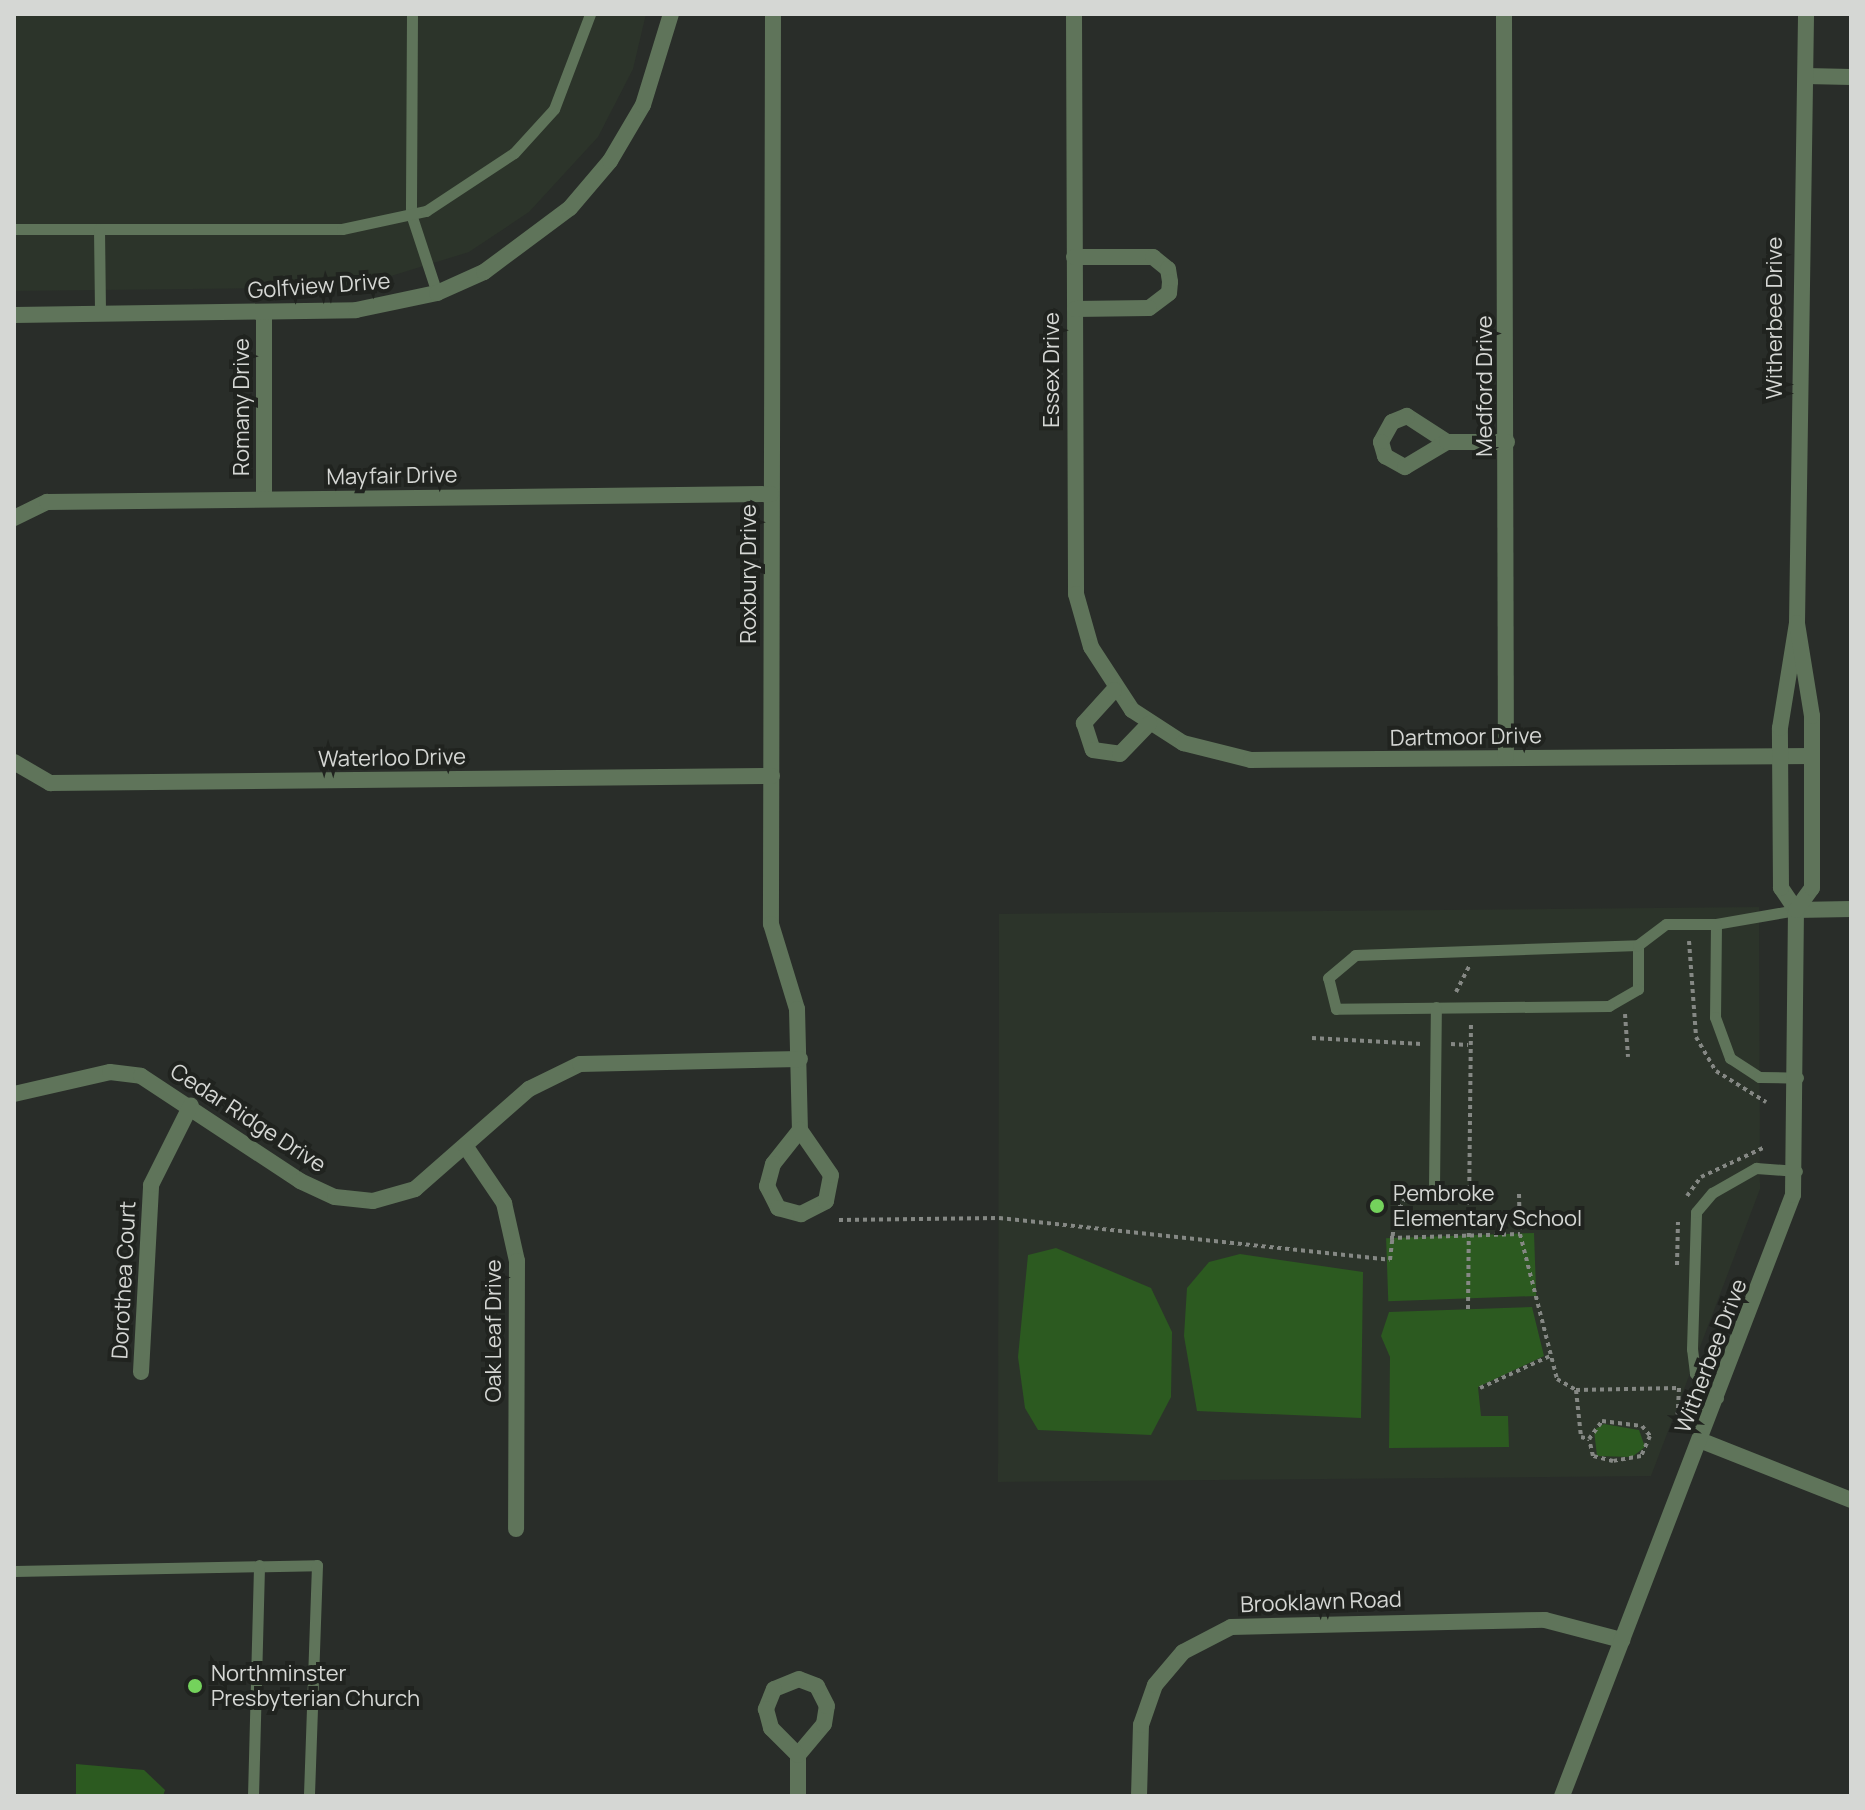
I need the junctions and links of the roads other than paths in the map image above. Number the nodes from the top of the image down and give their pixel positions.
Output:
1 (412, 14) edge
2 (590, 14) edge
3 (671, 14) edge
4 (773, 14) edge
5 (1074, 14) edge
6 (1504, 14) edge
7 (1806, 14) edge
8 (1806, 76) junction
9 (1851, 77) edge
10 (411, 214) junction
11 (14, 229) edge
12 (99, 229) junction
13 (1074, 257) junction
14 (437, 293) junction
15 (1075, 309) junction
16 (100, 314) junction
17 (264, 314) junction
18 (14, 315) edge
19 (1447, 442) dead end
20 (1507, 442) junction
21 (771, 494) junction
22 (264, 499) junction
23 (15, 516) edge
24 (1797, 623) junction
25 (1114, 690) junction
26 (1132, 710) joint
27 (1149, 724) junction
28 (1780, 756) junction
29 (1812, 756) junction
30 (1506, 758) junction
31 (16, 764) edge
32 (772, 776) junction
33 (1851, 909) edge
34 (1796, 910) junction
35 (1716, 924) junction
36 (1638, 945) junction
37 (1436, 1007) junction
38 (800, 1059) junction
39 (1798, 1078) junction
40 (14, 1094) edge
41 (191, 1105) junction
42 (800, 1130) junction
43 (466, 1147) junction
44 (1797, 1171) junction
45 (1434, 1188) road end
46 (141, 1372) dead end
47 (1719, 1399) junction
48 (1702, 1441) junction
49 (1851, 1500) edge
50 (516, 1529) dead end
51 (259, 1565) junction
52 (14, 1571) edge
53 (1622, 1640) junction
54 (798, 1755) junction
55 (253, 1796) edge
56 (309, 1796) edge
57 (798, 1796) edge
58 (1139, 1796) edge
59 (1562, 1796) edge

1 - 10 lane
2 - 10 lane
3 - 14 street, Golfview Drive
4 - 21 street, Roxbury Drive
5 - 13 street, Essex Drive
6 - 20 street, Medford Drive
7 - 8 street, Witherbee Drive
8 - 9 street
8 - 24 street, Witherbee Drive
10 - 12 lane
10 - 14 lane
11 - 12 lane
12 - 16 lane
13 - 15 street, Essex Drive
13 - 15 street
14 - 17 street, Golfview Drive
15 - 25 street, Essex Drive
16 - 17 street, Golfview Drive
16 - 18 street, Golfview Drive
17 - 22 street, Romany Drive
19 - 20 street
20 - 30 street, Medford Drive
21 - 22 street, Mayfair Drive
21 - 32 street, Roxbury Drive
22 - 23 street, Mayfair Drive
24 - 28 street, Witherbee Drive
24 - 29 street, Witherbee Drive
25 - 26 street, Essex Drive
25 - 27 street
26 - 27 street, Dartmoor Drive
27 - 30 street, Dartmoor Drive
28 - 29 street, Dartmoor Drive
28 - 30 street, Dartmoor Drive
28 - 34 street, Witherbee Drive
29 - 34 street, Witherbee Drive
31 - 32 street, Waterloo Drive
32 - 38 street, Roxbury Drive
33 - 34 street
34 - 35 lane
34 - 39 street, Witherbee Drive
35 - 36 lane
35 - 39 lane
36 - 37 lane
36 - 37 lane
37 - 45 lane
38 - 42 street, Roxbury Drive
38 - 43 street, Cedar Ridge Drive
39 - 44 street, Witherbee Drive
40 - 41 street, Cedar Ridge Drive
41 - 43 street, Cedar Ridge Drive
41 - 46 street, Dorothea Court
42 - 42 street
43 - 50 street, Oak Leaf Drive
44 - 47 street, Witherbee Drive
44 - 47 lane
47 - 48 street, Witherbee Drive
48 - 49 street
48 - 53 street, Witherbee Drive
51 - 52 lane
51 - 55 lane
51 - 56 lane
53 - 58 street, Brooklawn Road
53 - 59 street, Witherbee Drive
54 - 54 street
54 - 57 street

